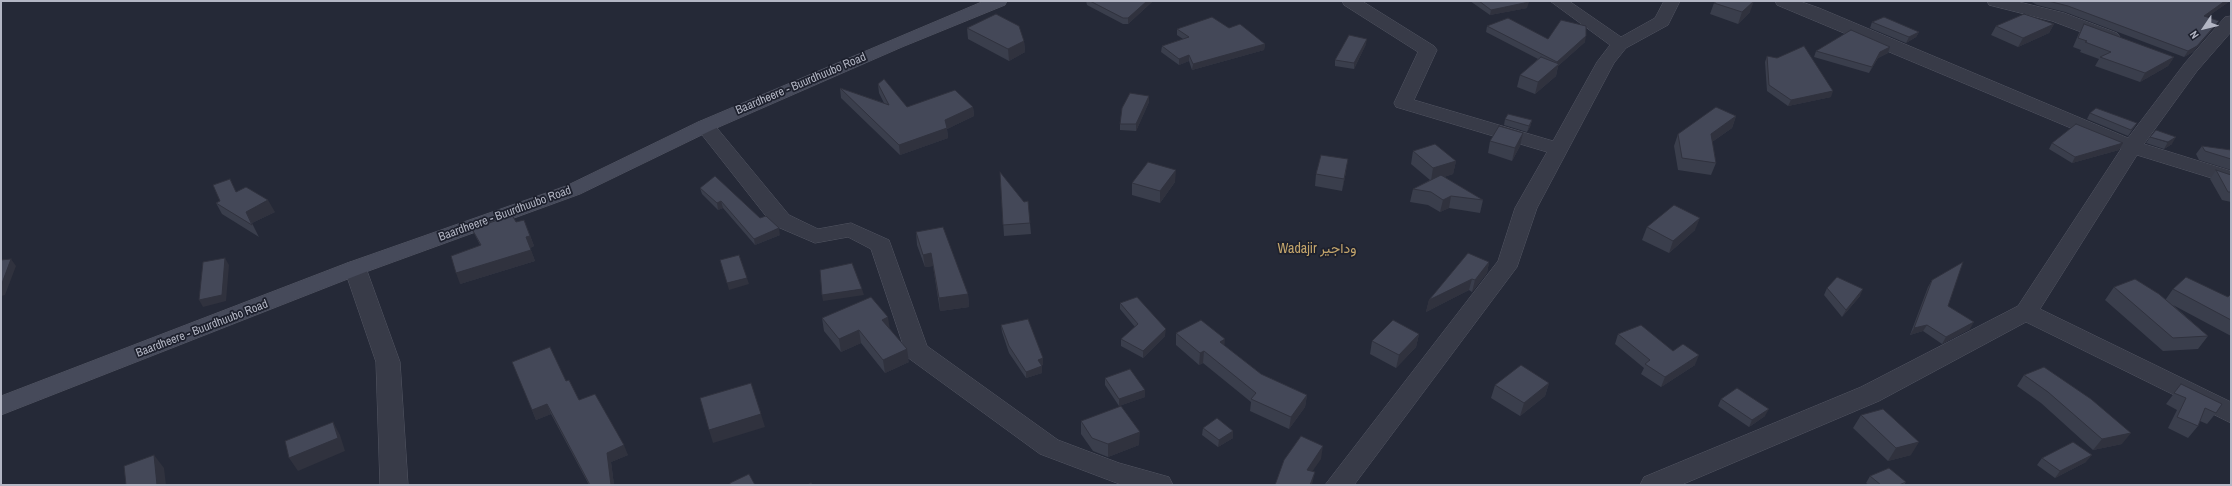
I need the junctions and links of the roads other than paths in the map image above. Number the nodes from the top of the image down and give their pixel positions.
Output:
1 (999, 1) edge
2 (1350, 1) edge
3 (1558, 1) edge
4 (1672, 1) edge
5 (1783, 1) edge
6 (1995, 1) edge
7 (2231, 21) edge
8 (2125, 42) edge
9 (1620, 44) junction
10 (705, 126) junction
11 (2132, 148) junction
12 (1559, 149) junction
13 (2231, 178) edge
14 (355, 268) junction
15 (2026, 312) junction
16 (1, 406) edge
17 (2231, 413) edge
18 (394, 485) edge
19 (1159, 485) edge
20 (1339, 485) edge
21 (1654, 485) edge

1 - 10 main road, Baardheere - Buurdhuubo Road
2 - 12 street
3 - 9 street
4 - 9 street
5 - 11 street
6 - 8 street
7 - 11 street
9 - 12 street
10 - 14 main road, Baardheere - Buurdhuubo Road
10 - 19 street
11 - 13 street
11 - 15 street
12 - 20 street
14 - 16 main road, Baardheere - Buurdhuubo Road
14 - 18 street
15 - 17 street
15 - 21 street

